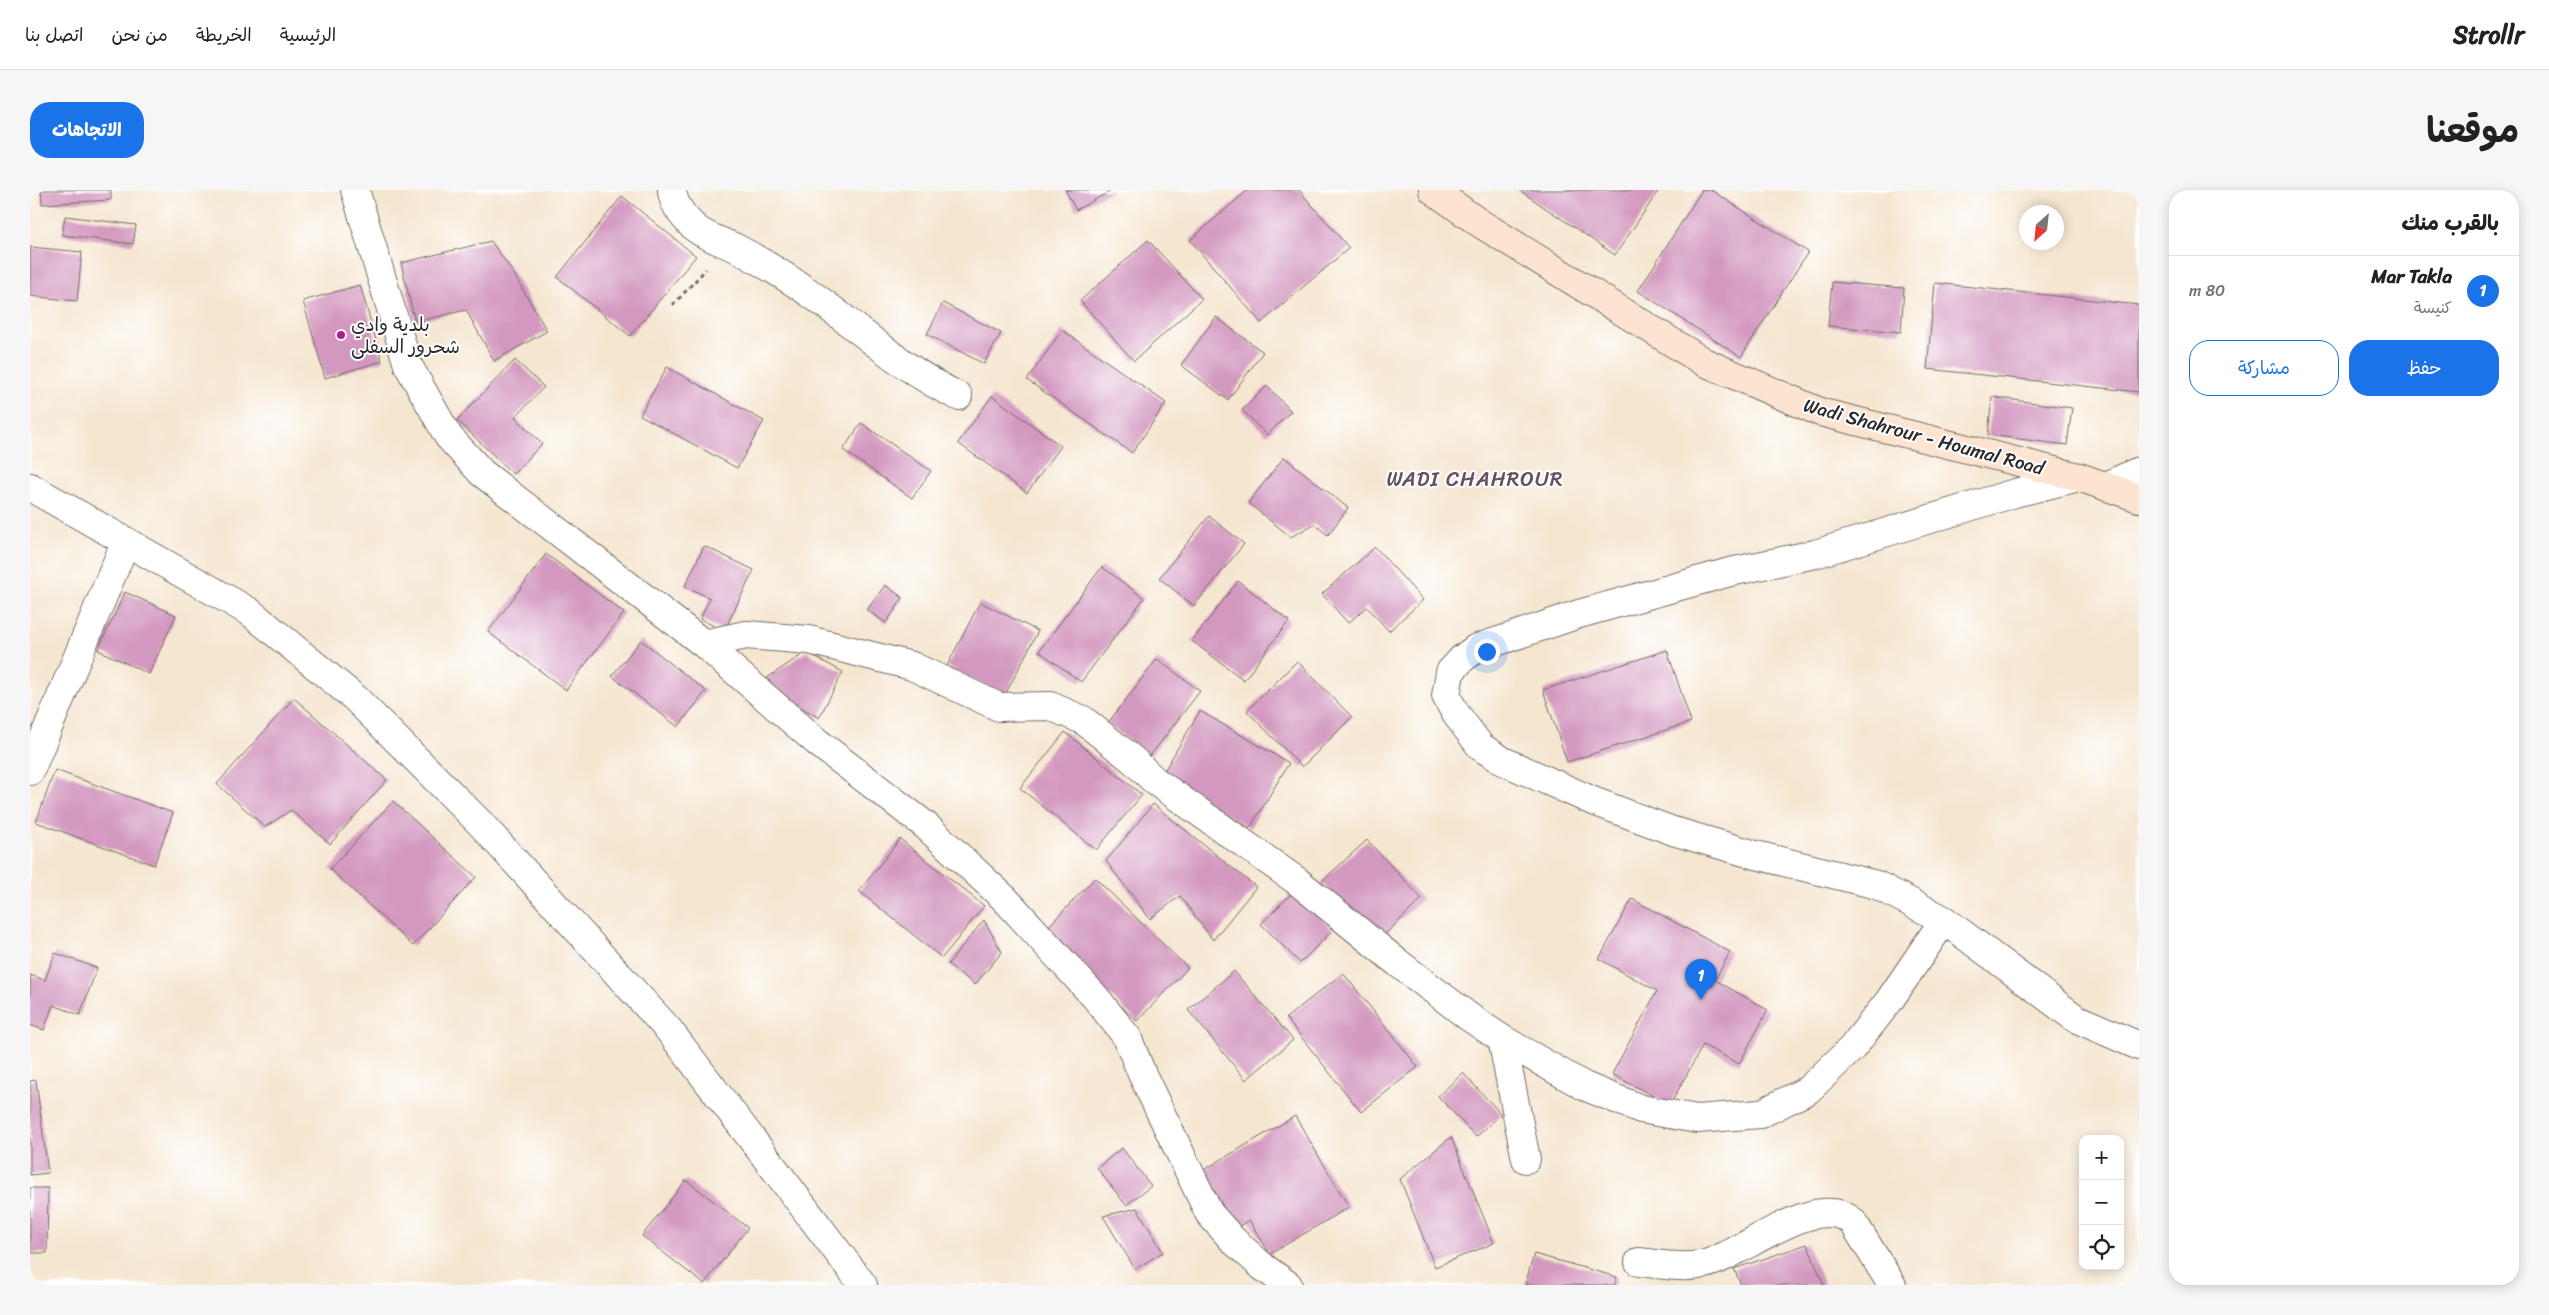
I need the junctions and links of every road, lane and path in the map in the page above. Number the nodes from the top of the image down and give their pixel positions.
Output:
1 (355, 190) edge
2 (672, 190) edge
3 (1433, 190) edge
4 (728, 244) junction
5 (673, 306) dead end
6 (958, 396) dead end
7 (2139, 471) edge
8 (2079, 477) junction
9 (2106, 486) junction
10 (30, 487) edge
11 (2139, 498) edge
12 (126, 540) junction
13 (704, 644) junction
14 (30, 771) edge
15 (1944, 920) junction
16 (1502, 1039) junction
17 (2139, 1046) edge
18 (1526, 1159) dead end
19 (1639, 1262) dead end
20 (863, 1285) edge
21 (1288, 1285) edge
22 (1892, 1285) edge

1 - 13 street
2 - 4 street
3 - 8 main road, Wadi Shahrour - Houmal Road
4 - 5 path
4 - 6 street
7 - 9 street
8 - 9 main road, Wadi Shahrour - Houmal Road
8 - 15 street
9 - 11 main road, Wadi Shahrour - Houmal Road
10 - 12 street
12 - 14 street
12 - 20 street
13 - 16 street
13 - 21 street
15 - 16 street
15 - 17 street
16 - 18 street
19 - 22 street

